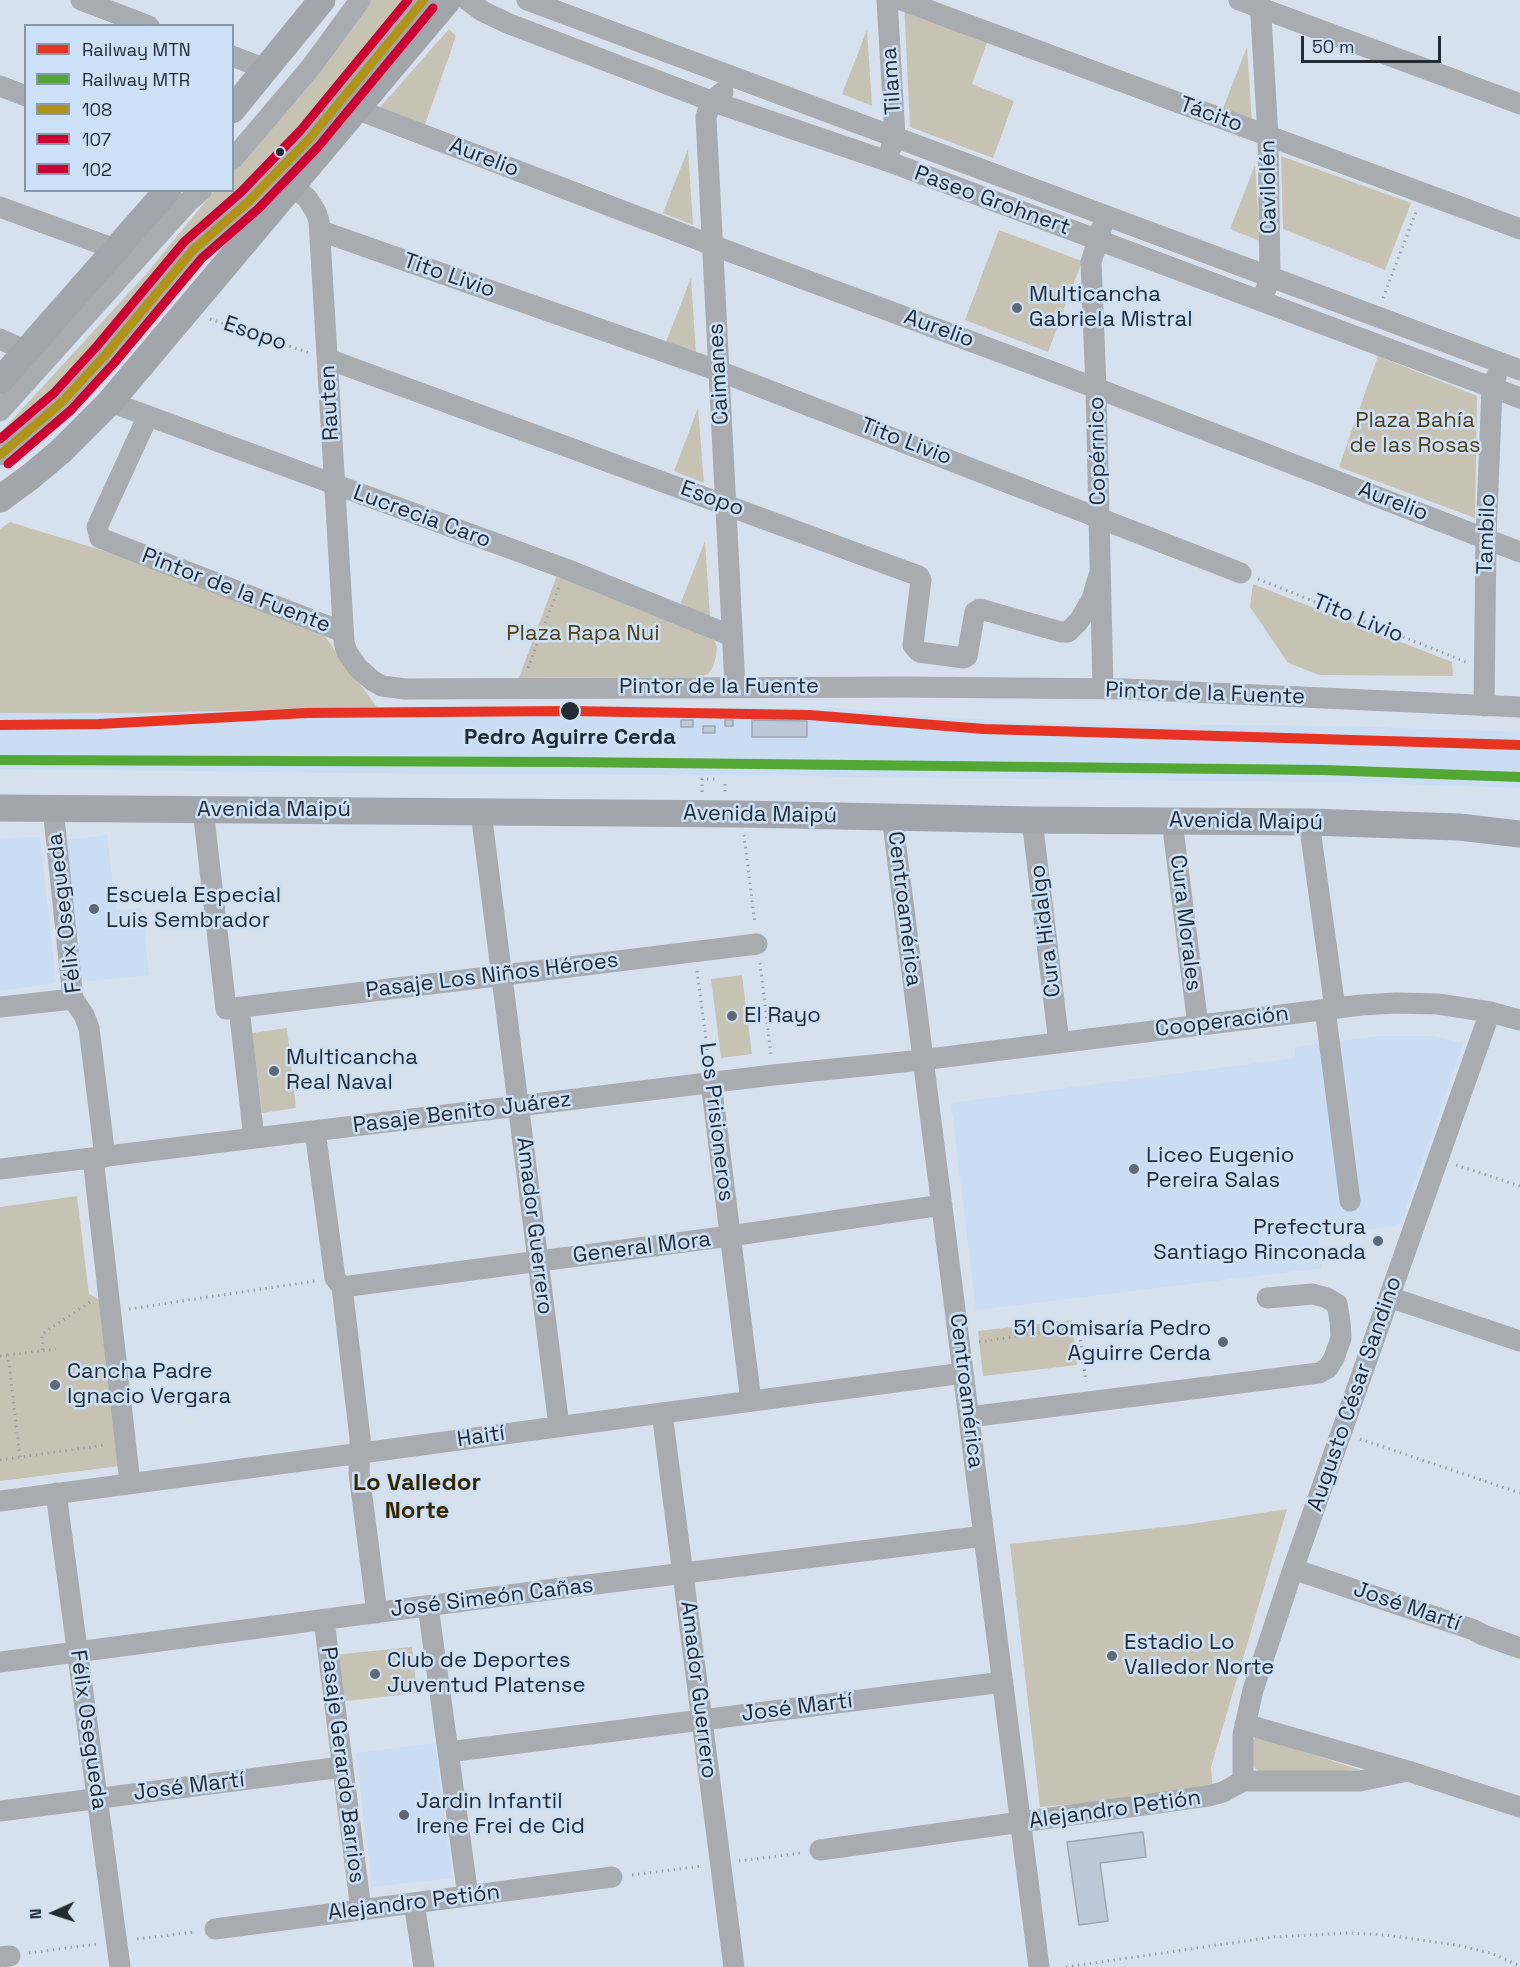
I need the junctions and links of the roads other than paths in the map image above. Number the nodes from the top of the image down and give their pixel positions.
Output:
1 (81, 0) edge
2 (322, 0) edge
3 (360, 0) edge
4 (424, 0) edge
5 (448, 0) edge
6 (467, 0) edge
7 (527, 0) edge
8 (887, 0) edge
9 (901, 0) edge
10 (1239, 0) edge
11 (1260, 4) edge
12 (144, 24) edge
13 (234, 57) edge
14 (266, 69) junction
15 (743, 79) junction
16 (0, 86) edge
17 (24, 95) edge
18 (711, 101) junction
19 (1520, 104) edge
20 (234, 108) edge
21 (356, 109) junction
22 (895, 136) junction
23 (1268, 136) junction
24 (234, 158) edge
25 (887, 161) junction
26 (292, 186) junction
27 (166, 192) edge
28 (200, 192) edge
29 (0, 207) edge
30 (1106, 215) junction
31 (1520, 229) edge
32 (321, 231) junction
33 (1097, 240) junction
34 (712, 245) junction
35 (115, 249) junction
36 (1270, 278) junction
37 (1261, 301) junction
38 (0, 339) edge
39 (27, 351) junction
40 (328, 359) junction
41 (1510, 366) edge
42 (719, 371) junction
43 (0, 381) edge
44 (1096, 388) junction
45 (1492, 388) junction
46 (1520, 398) edge
47 (110, 402) junction
48 (0, 411) edge
49 (148, 416) junction
50 (0, 455) edge
51 (335, 485) junction
52 (0, 499) edge
53 (726, 505) junction
54 (1099, 516) junction
55 (1486, 538) junction
56 (1520, 552) edge
57 (1241, 573) road end
58 (1099, 575) junction
59 (343, 632) junction
60 (732, 636) junction
61 (735, 687) junction
62 (1103, 689) junction
63 (1484, 706) junction
64 (1520, 707) edge
65 (0, 808) edge
66 (53, 808) junction
67 (203, 809) junction
68 (481, 812) junction
69 (892, 816) junction
70 (1032, 820) junction
71 (1172, 821) junction
72 (1309, 822) junction
73 (1520, 834) edge
74 (757, 944) road end
75 (503, 974) junction
76 (73, 999) junction
77 (0, 1007) edge
78 (232, 1008) junction
79 (1330, 1009) junction
80 (1490, 1012) junction
81 (1520, 1020) edge
82 (1198, 1025) junction
83 (1059, 1043) junction
84 (924, 1060) junction
85 (711, 1082) junction
86 (519, 1106) junction
87 (315, 1131) junction
88 (254, 1138) junction
89 (99, 1157) junction
90 (0, 1169) edge
91 (1350, 1201) dead end
92 (942, 1205) junction
93 (730, 1236) junction
94 (539, 1262) junction
95 (339, 1283) junction
96 (1389, 1297) junction
97 (1267, 1298) dead end
98 (1520, 1341) edge
99 (963, 1373) junction
100 (751, 1401) junction
101 (662, 1413) junction
102 (969, 1417) junction
103 (559, 1426) junction
104 (359, 1453) junction
105 (130, 1483) junction
106 (56, 1493) junction
107 (0, 1501) edge
108 (984, 1536) junction
109 (1293, 1569) junction
110 (683, 1574) junction
111 (428, 1606) junction
112 (377, 1613) junction
113 (324, 1620) junction
114 (1520, 1648) edge
115 (78, 1652) junction
116 (0, 1662) edge
117 (1003, 1682) junction
118 (702, 1720) junction
119 (1245, 1724) junction
120 (448, 1752) junction
121 (342, 1767) junction
122 (1408, 1771) junction
123 (1243, 1781) junction
124 (98, 1798) junction
125 (1520, 1807) edge
126 (1, 1811) edge
127 (1021, 1824) junction
128 (820, 1850) dead end
129 (612, 1877) dead end
130 (468, 1896) junction
131 (414, 1903) junction
132 (361, 1910) junction
133 (215, 1929) dead end
134 (120, 1967) edge
135 (424, 1967) edge
136 (734, 1967) edge
137 (1039, 1967) edge

1 - 12 street
2 - 14 main road
3 - 24 street
4 - 50 street
5 - 21 main road
6 - 18 street, Paseo Grohnert
7 - 15 street, Paseo Grohnert
8 - 22 street, Tilama
9 - 23 street, Tácito
10 - 11 street
11 - 19 street
11 - 23 street, Cavilolén
13 - 14 street
14 - 20 main road
15 - 18 street
15 - 22 street, Paseo Grohnert
16 - 17 street
18 - 25 street, Paseo Grohnert
18 - 34 street, Caimanes
21 - 26 main road
21 - 34 street, Aurelio
22 - 25 street, Tilama
22 - 30 street, Paseo Grohnert
23 - 31 street, Tácito
23 - 36 street, Cavilolén
25 - 33 street, Paseo Grohnert
26 - 32 street, Rauten
26 - 47 main road
27 - 35 main road
28 - 48 street
29 - 35 street
30 - 33 street, Copérnico
30 - 36 street, Paseo Grohnert
32 - 40 street, Rauten
32 - 42 street, Tito Livio
33 - 37 street, Paseo Grohnert
33 - 44 street, Copérnico
34 - 42 street, Caimanes
34 - 44 street, Aurelio
35 - 39 main road
36 - 37 street, Cavilolén
36 - 41 street, Paseo Grohnert
37 - 45 street, Paseo Grohnert
38 - 39 street
39 - 43 main road
40 - 51 street, Rauten
40 - 53 street, Esopo
41 - 45 street, Tambilo
42 - 53 street, Caimanes
42 - 54 street, Tito Livio
44 - 54 street, Copérnico
44 - 55 street, Aurelio
45 - 46 street, Paseo Grohnert
45 - 55 street, Tambilo
47 - 49 street, Lucrecia Caro
47 - 52 main road
49 - 51 street, Lucrecia Caro
49 - 59 street, Pintor de la Fuente
51 - 59 street, Rauten
51 - 60 street, Lucrecia Caro
53 - 58 street, Esopo
53 - 60 street, Caimanes
54 - 57 street, Tito Livio
54 - 58 street, Copérnico
55 - 56 street, Aurelio
55 - 63 street, Tambilo
58 - 62 street, Copérnico
59 - 61 street, Pintor de la Fuente
60 - 61 street, Caimanes
61 - 62 street, Pintor de la Fuente
62 - 63 street, Pintor de la Fuente
63 - 64 street, Pintor de la Fuente
65 - 66 main road, Avenida Maipú
66 - 67 main road, Avenida Maipú
66 - 76 street, Félix Osegueda
67 - 68 main road, Avenida Maipú
67 - 78 street
68 - 69 main road, Avenida Maipú
68 - 75 street, Amador Guerrero
69 - 70 main road, Avenida Maipú
69 - 84 street, Centroamérica
70 - 71 main road, Avenida Maipú
70 - 83 street, Cura Hidalgo
71 - 72 main road, Avenida Maipú
71 - 82 street, Cura Morales
72 - 73 main road, Avenida Maipú
72 - 79 street
74 - 75 street, Pasaje Los Niños Héroes
75 - 78 street, Pasaje Los Niños Héroes
75 - 86 street, Amador Guerrero
76 - 77 street
76 - 89 street, Félix Osegueda
78 - 88 street
79 - 80 street, Cooperación
79 - 82 street, Cooperación
79 - 91 street
80 - 81 street, Cooperación
80 - 96 street, Augusto César Sandino
82 - 83 street, Cooperación
83 - 84 street, Cooperación
84 - 85 street, Pasaje Benito Juárez
84 - 92 street, Centroamérica
85 - 86 street, Pasaje Benito Juárez
85 - 93 street, Los Prisioneros
86 - 87 street, Pasaje Benito Juárez
86 - 94 street, Amador Guerrero
87 - 88 street, Pasaje Benito Juárez
87 - 95 street
88 - 89 street, Pasaje Benito Juárez
89 - 90 street, Pasaje Benito Juárez
89 - 105 street, Félix Osegueda
92 - 93 street, General Mora
92 - 99 street, Centroamérica
93 - 94 street, General Mora
93 - 100 street, Los Prisioneros
94 - 95 street, General Mora
94 - 103 street, Amador Guerrero
95 - 104 street
96 - 98 street
96 - 109 street, Augusto César Sandino
97 - 102 street
99 - 100 street, Haití
99 - 102 street, Centroamérica
100 - 101 street, Haití
101 - 103 street, Haití
101 - 110 street, Amador Guerrero
102 - 108 street, Centroamérica
103 - 104 street, Haití
104 - 105 street, Haití
104 - 112 street
105 - 106 street, Haití
106 - 107 street, Haití
106 - 115 street, Félix Osegueda
108 - 110 street, José Simeón Cañas
108 - 117 street, Centroamérica
109 - 114 street, José Martí
109 - 119 street, Augusto César Sandino
110 - 111 street, José Simeón Cañas
110 - 118 street, Amador Guerrero
111 - 112 street, José Simeón Cañas
111 - 120 street
112 - 113 street, José Simeón Cañas
113 - 115 street, José Simeón Cañas
113 - 121 street, Pasaje Gerardo Barrios
115 - 116 street, José Simeón Cañas
115 - 124 street, Félix Osegueda
117 - 118 street, José Martí
117 - 127 street, Centroamérica
118 - 120 street, José Martí
118 - 136 street, Amador Guerrero
119 - 122 street, Alejandro Petión
119 - 123 street, Augusto César Sandino
120 - 130 street
121 - 124 street, José Martí
121 - 132 street, Pasaje Gerardo Barrios
122 - 123 street, Alejandro Petión
122 - 125 street, Alejandro Petión
123 - 127 street, Alejandro Petión
124 - 126 street, José Martí
124 - 134 street, Félix Osegueda
127 - 128 street, Alejandro Petión
127 - 137 street, Centroamérica
129 - 130 street, Alejandro Petión
130 - 131 street, Alejandro Petión
131 - 132 street, Alejandro Petión
131 - 135 street
132 - 133 street, Alejandro Petión

